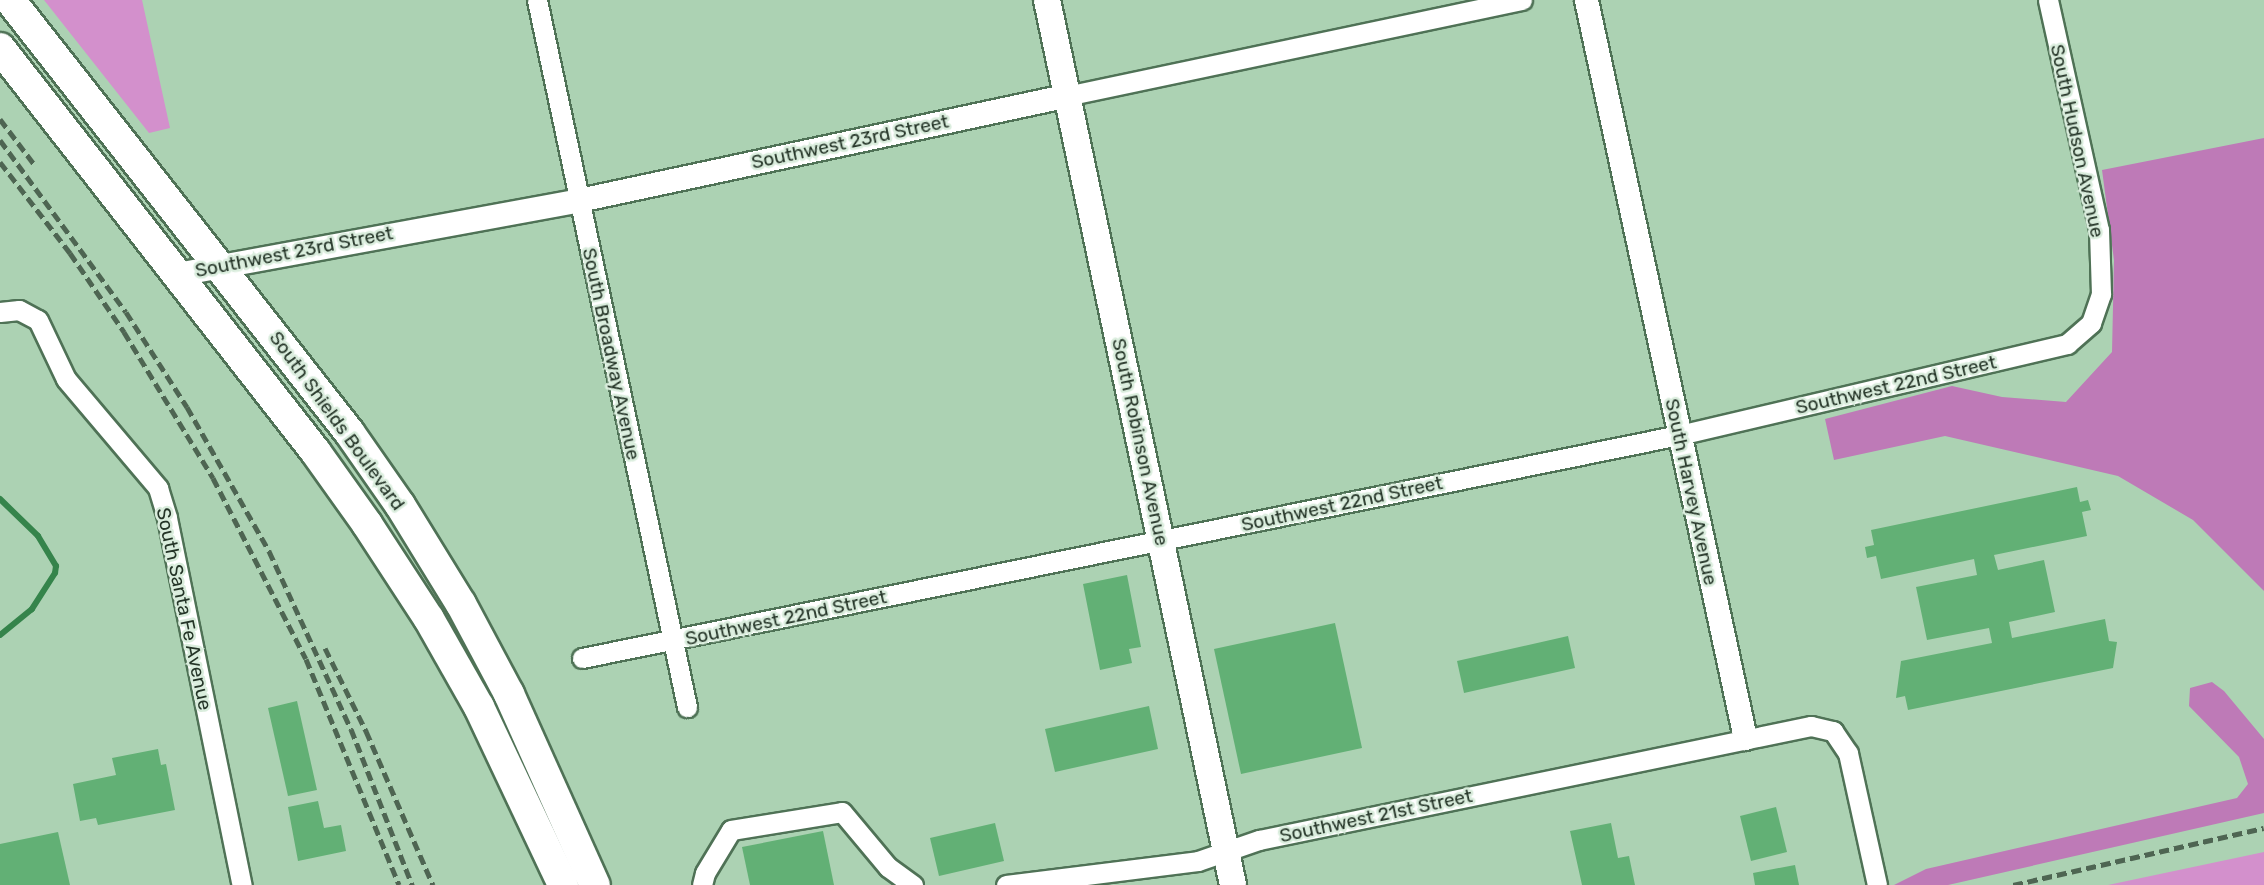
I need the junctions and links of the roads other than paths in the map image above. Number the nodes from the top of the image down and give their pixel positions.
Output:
1 (10, 0) edge
2 (537, 0) edge
3 (1046, 0) edge
4 (1522, 0) edge
5 (1586, 0) edge
6 (2048, 0) edge
7 (0, 48) edge
8 (1066, 96) junction
9 (579, 200) junction
10 (219, 266) junction
11 (177, 274) junction
12 (3, 311) edge
13 (2091, 323) joint
14 (1679, 435) junction
15 (1160, 540) junction
16 (671, 642) junction
17 (582, 658) dead end
18 (687, 707) dead end
19 (1745, 738) junction
20 (1226, 851) junction
21 (242, 885) edge
22 (563, 885) edge
23 (595, 885) edge
24 (702, 885) edge
25 (913, 885) edge
26 (1006, 885) edge
27 (1233, 885) edge
28 (1877, 885) edge

1 - 10 main road, South Shields Boulevard
2 - 9 street, South Broadway Avenue
3 - 8 main road, South Robinson Avenue
4 - 8 street, Southwest 23rd Street
5 - 14 street, South Harvey Avenue
6 - 13 street, South Hudson Avenue
7 - 11 main road, South Shields Boulevard
8 - 9 street, Southwest 23rd Street
8 - 15 main road, South Robinson Avenue
9 - 10 street, Southwest 23rd Street
9 - 16 street, South Broadway Avenue
10 - 11 street, Southwest 23rd Street
10 - 23 main road, South Shields Boulevard
11 - 22 main road, South Shields Boulevard
12 - 21 street, South Santa Fe Avenue
13 - 14 street, Southwest 22nd Street
14 - 15 street, Southwest 22nd Street
14 - 19 street, South Harvey Avenue
15 - 16 street, Southwest 22nd Street
15 - 20 main road, South Robinson Avenue
16 - 17 street, Southwest 22nd Street
16 - 18 street, South Broadway Avenue
19 - 20 street, Southwest 21st Street
19 - 28 street
20 - 26 street, Southwest 21st Street
20 - 27 main road, South Robinson Avenue
24 - 25 street

